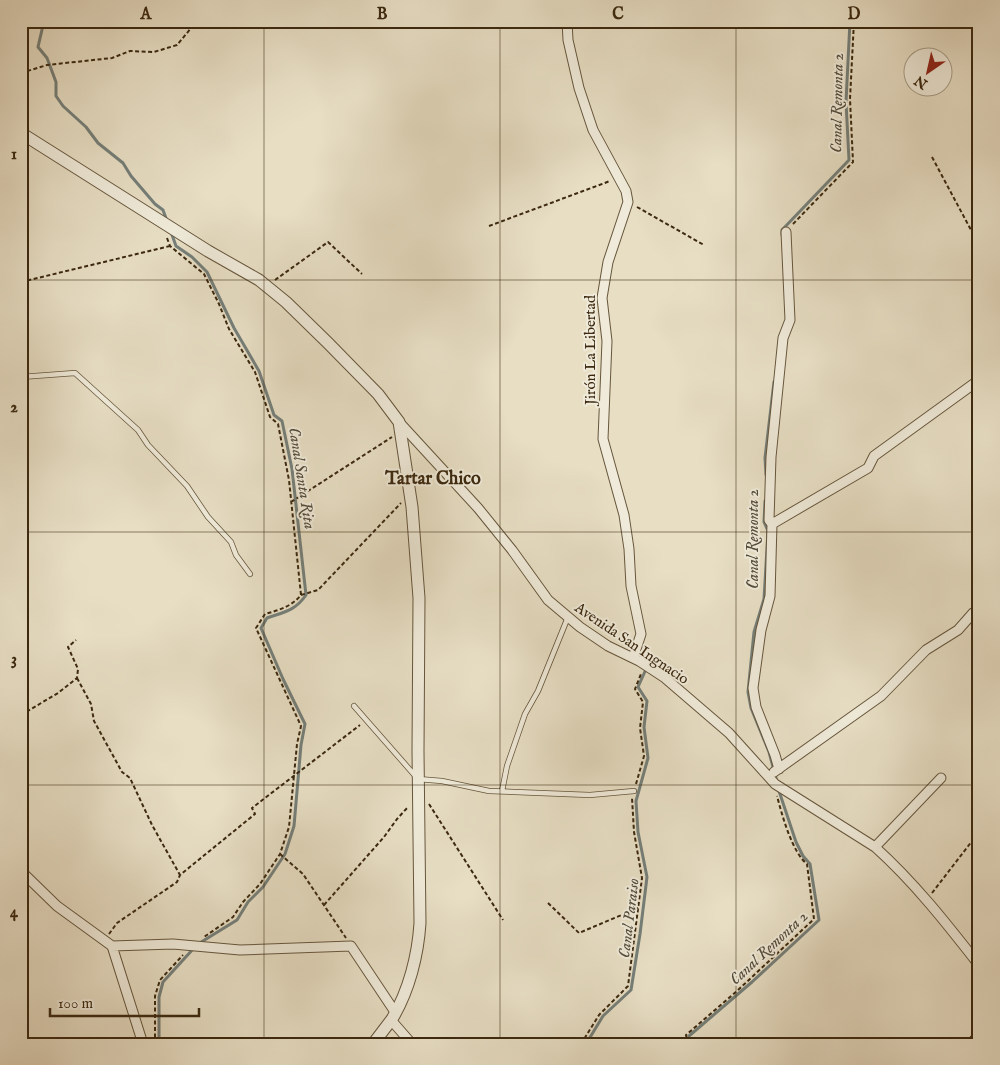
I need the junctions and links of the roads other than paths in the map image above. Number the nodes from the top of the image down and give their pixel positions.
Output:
1 (567, 21) edge
2 (21, 133) edge
3 (786, 232) road end
4 (21, 377) edge
5 (979, 380) edge
6 (400, 427) junction
7 (772, 524) junction
8 (250, 574) dead end
9 (979, 610) edge
10 (568, 617) junction
11 (633, 658) junction
12 (354, 706) dead end
13 (779, 769) junction
14 (768, 777) junction
15 (941, 778) dead end
16 (418, 779) junction
17 (502, 792) junction
18 (634, 792) road end
19 (875, 847) junction
20 (21, 871) edge
21 (108, 943) junction
22 (979, 965) edge
23 (393, 1016) junction
24 (143, 1044) edge
25 (373, 1044) edge
26 (412, 1044) edge

1 - 11 street, Jirón La Libertad
2 - 6 street
3 - 7 street
4 - 8 lane
5 - 7 street
6 - 10 street, Avenida San Ingnacio
6 - 16 street
7 - 13 street
9 - 13 street
10 - 11 street, Avenida San Ingnacio
10 - 17 lane
11 - 14 street, Avenida San Ingnacio
12 - 16 lane
13 - 14 street
14 - 19 street, Avenida San Ingnacio
15 - 19 street
16 - 17 lane
16 - 23 street
17 - 18 lane
19 - 22 street, Avenida San Ingnacio
20 - 21 street
21 - 23 street
21 - 24 street
23 - 25 street
23 - 26 street

